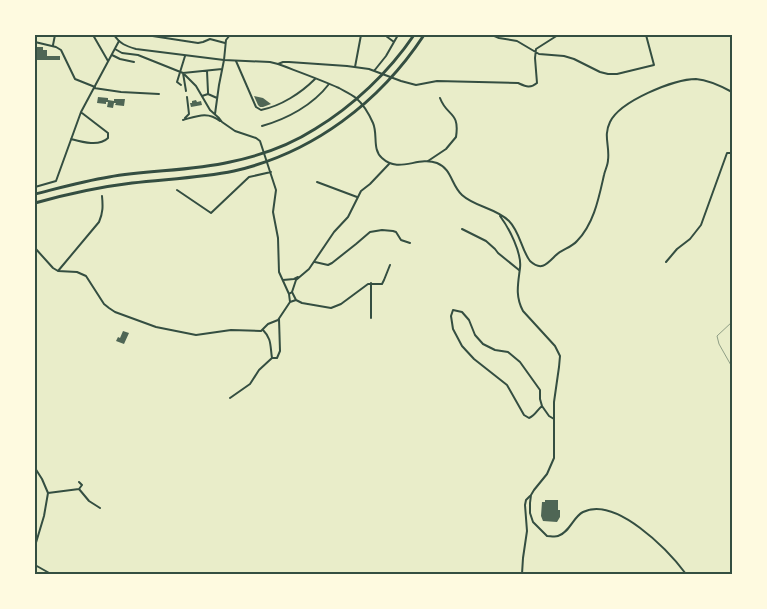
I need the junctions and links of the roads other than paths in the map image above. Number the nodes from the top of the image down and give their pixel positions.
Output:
1 (55, 35) edge
2 (93, 35) edge
3 (114, 35) edge
4 (146, 35) edge
5 (230, 35) edge
6 (360, 35) edge
7 (376, 35) edge
8 (398, 35) edge
9 (414, 35) edge
10 (424, 35) edge
11 (492, 35) edge
12 (558, 35) edge
13 (646, 35) edge
14 (119, 41) junction
15 (35, 42) edge
16 (394, 42) junction
17 (226, 43) junction
18 (53, 46) junction
19 (115, 50) junction
20 (535, 52) junction
21 (112, 55) junction
22 (185, 56) junction
23 (224, 60) junction
24 (236, 61) junction
25 (108, 62) junction
26 (134, 62) dead end
27 (278, 64) junction
28 (355, 67) junction
29 (222, 69) junction
30 (207, 70) junction
31 (374, 71) junction
32 (182, 73) junction
33 (315, 78) junction
34 (181, 84) dead end
35 (329, 84) junction
36 (95, 88) junction
37 (186, 92) dead end
38 (732, 92) edge
39 (160, 94) dead end
40 (208, 94) junction
41 (202, 96) junction
42 (187, 97) dead end
43 (217, 98) junction
44 (440, 98) dead end
45 (81, 112) junction
46 (215, 114) junction
47 (222, 122) junction
48 (262, 126) dead end
49 (71, 139) junction
50 (732, 153) edge
51 (436, 155) junction
52 (428, 161) junction
53 (434, 162) junction
54 (389, 164) junction
55 (271, 171) junction
56 (317, 182) dead end
57 (35, 187) edge
58 (176, 190) dead end
59 (35, 194) edge
60 (102, 196) dead end
61 (357, 197) junction
62 (35, 203) edge
63 (499, 214) junction
64 (462, 229) dead end
65 (410, 243) dead end
66 (35, 248) edge
67 (314, 261) junction
68 (666, 262) dead end
69 (390, 264) dead end
70 (519, 270) junction
71 (58, 271) junction
72 (299, 276) junction
73 (283, 280) junction
74 (371, 283) junction
75 (290, 293) junction
76 (296, 300) junction
77 (290, 302) junction
78 (371, 318) dead end
79 (279, 319) junction
80 (263, 330) junction
81 (272, 358) junction
82 (230, 398) dead end
83 (542, 406) junction
84 (554, 419) junction
85 (35, 468) edge
86 (79, 482) dead end
87 (79, 489) junction
88 (48, 493) junction
89 (531, 495) junction
90 (100, 508) dead end
91 (35, 546) edge
92 (35, 565) edge
93 (51, 574) edge
94 (522, 574) edge
95 (686, 574) edge

1 - 18 street
2 - 25 street
3 - 14 street
4 - 17 street
5 - 17 street
6 - 28 street
7 - 16 street
8 - 16 street
9 - 59 highway
10 - 62 highway
11 - 20 street
12 - 20 street
13 - 20 street
14 - 19 street
14 - 22 street
15 - 18 street
16 - 31 street
17 - 23 street
18 - 36 street
19 - 21 street
19 - 32 street
20 - 31 street
21 - 25 street
21 - 26 street
22 - 23 street
22 - 32 street
23 - 24 street
23 - 29 street
24 - 27 street
24 - 33 street
25 - 36 street
27 - 28 street
27 - 33 street
28 - 31 street
29 - 30 street
29 - 43 street
30 - 32 street
30 - 40 street
32 - 34 street
32 - 37 street
32 - 41 street
33 - 35 street
35 - 48 street
35 - 54 street
36 - 39 street
36 - 45 street
38 - 63 street
40 - 41 street
40 - 43 street
41 - 46 street
42 - 47 street
43 - 46 street
44 - 51 street
45 - 49 street
45 - 49 street
46 - 47 street
47 - 55 street
49 - 57 street
50 - 68 street
51 - 52 street
51 - 53 street
52 - 53 street
52 - 54 street
53 - 63 street
54 - 61 street
55 - 58 street
55 - 73 street
56 - 61 street
60 - 71 street
61 - 67 street
63 - 70 street
64 - 70 street
65 - 67 street
66 - 71 street
67 - 72 street
69 - 74 street
70 - 84 street
71 - 80 street
72 - 73 street
72 - 75 street
73 - 75 street
74 - 76 street
74 - 78 street
75 - 76 street
75 - 77 street
76 - 77 street
77 - 79 street
79 - 80 street
79 - 81 street
80 - 81 street
81 - 82 street
83 - 83 street
83 - 84 street
84 - 89 street
85 - 88 street
86 - 87 street
87 - 88 street
87 - 90 street
88 - 91 street
89 - 94 street
89 - 95 street
92 - 93 street

